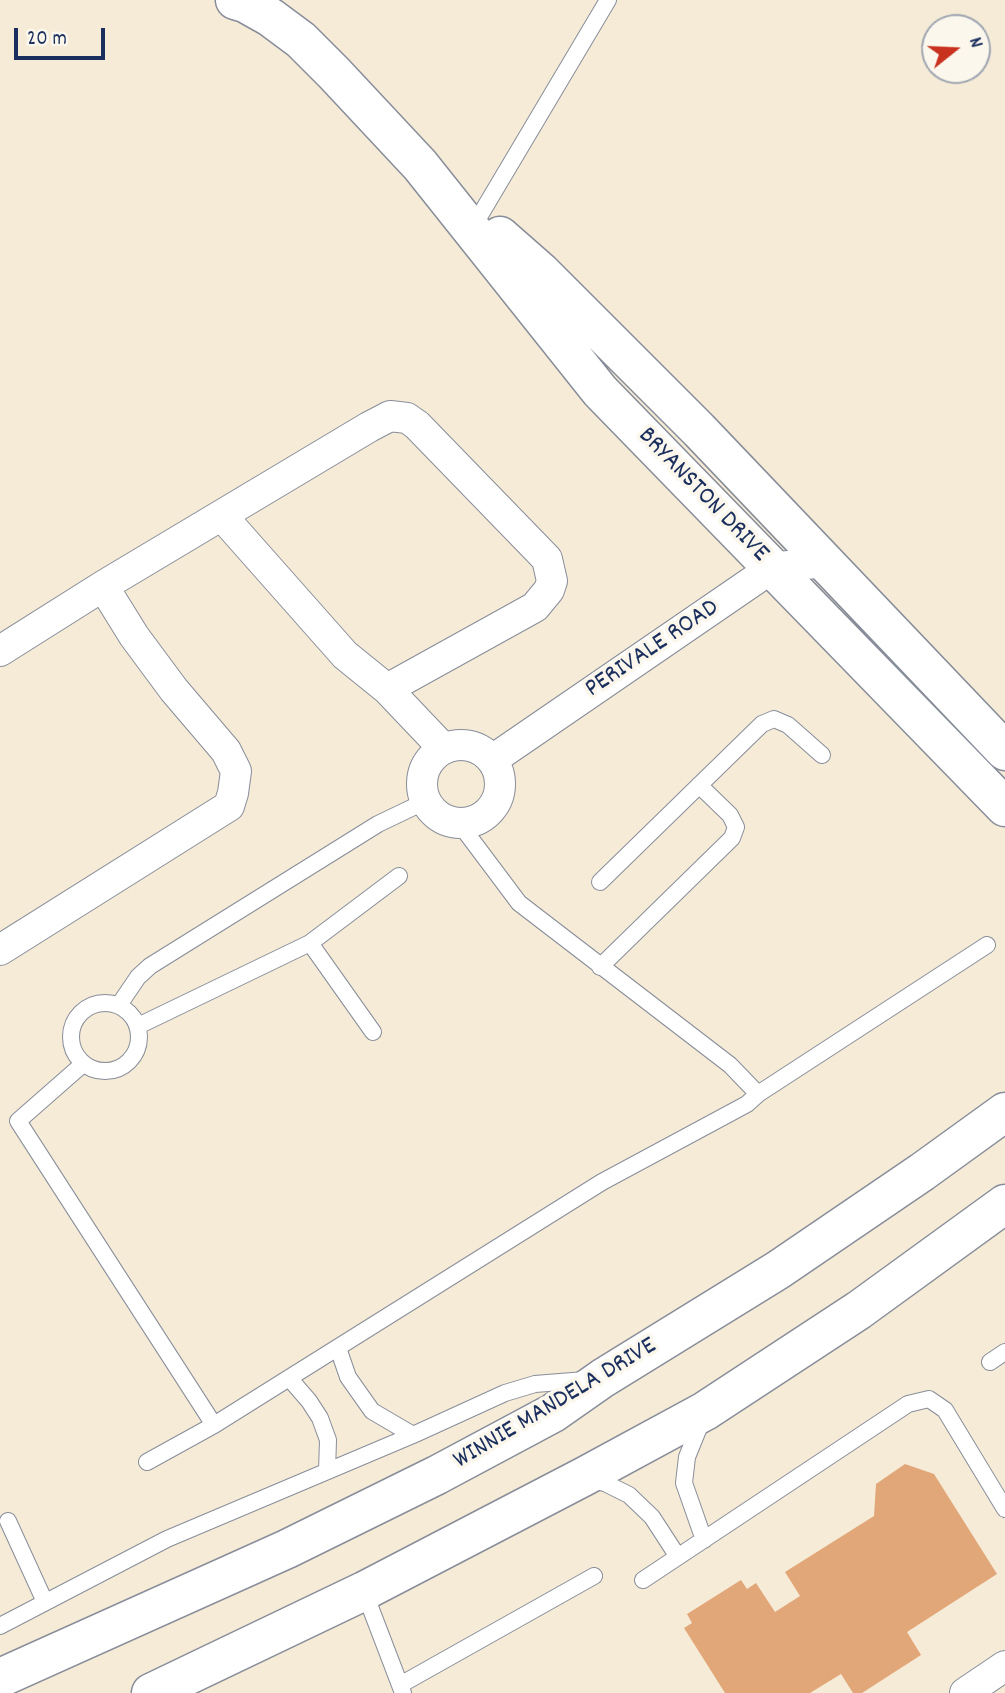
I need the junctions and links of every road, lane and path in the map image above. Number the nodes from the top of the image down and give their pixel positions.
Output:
1 (608, 0) edge
2 (242, 1) edge
3 (420, 165) junction
4 (479, 217) junction
5 (222, 516) junction
6 (823, 562) junction
7 (772, 568) junction
8 (103, 586) junction
9 (0, 652) edge
10 (387, 689) junction
11 (444, 749) junction
12 (1005, 751) edge
13 (822, 755) dead end
14 (492, 760) junction
15 (699, 785) junction
16 (426, 801) junction
17 (1005, 807) edge
18 (460, 823) junction
19 (399, 876) dead end
20 (600, 882) dead end
21 (310, 943) junction
22 (987, 944) dead end
23 (0, 950) edge
24 (600, 967) junction
25 (118, 1005) junction
26 (138, 1026) junction
27 (373, 1032) dead end
28 (83, 1063) junction
29 (758, 1094) junction
30 (1005, 1112) edge
31 (1005, 1204) edge
32 (338, 1348) junction
33 (1005, 1352) edge
34 (990, 1362) dead end
35 (289, 1378) junction
36 (603, 1378) junction
37 (705, 1411) junction
38 (215, 1425) junction
39 (413, 1435) junction
40 (147, 1462) dead end
41 (327, 1471) junction
42 (584, 1476) junction
43 (1005, 1509) edge
44 (8, 1521) dead end
45 (704, 1539) junction
46 (678, 1557) junction
47 (594, 1576) dead end
48 (643, 1580) dead end
49 (364, 1591) junction
50 (45, 1602) junction
51 (0, 1626) edge
52 (1005, 1666) edge
53 (0, 1678) edge
54 (401, 1689) edge
55 (151, 1693) edge
56 (965, 1693) edge

1 - 4 lane
2 - 3 main road, BRYANSTON DRIVE
3 - 4 main road, BRYANSTON DRIVE
3 - 7 main road, BRYANSTON DRIVE
4 - 6 main road, BRYANSTON DRIVE
5 - 8 street
5 - 10 street
5 - 10 street
6 - 7 street, PERIVALE ROAD
6 - 12 main road, BRYANSTON DRIVE
7 - 14 street, PERIVALE ROAD
7 - 17 main road, BRYANSTON DRIVE
8 - 9 street
8 - 23 street
10 - 11 street
11 - 14 street
11 - 16 street
13 - 15 lane
14 - 18 street
15 - 20 lane
15 - 24 lane
16 - 18 street
16 - 25 lane
18 - 24 lane
19 - 21 lane
21 - 26 lane
21 - 27 lane
22 - 29 lane
24 - 29 lane
25 - 26 lane
25 - 28 lane
26 - 28 lane
28 - 38 lane
29 - 32 lane
30 - 36 main road, WINNIE MANDELA DRIVE
31 - 37 main road
32 - 35 lane
32 - 39 lane
33 - 34 lane
35 - 38 lane
35 - 41 lane
36 - 39 lane
36 - 53 main road, WINNIE MANDELA DRIVE
37 - 42 main road
37 - 45 lane
38 - 40 lane
39 - 41 lane
41 - 50 lane
42 - 46 lane
42 - 49 main road
43 - 45 lane
44 - 50 lane
45 - 46 lane
46 - 48 lane
47 - 54 lane
49 - 54 lane
49 - 55 main road
50 - 51 lane
52 - 56 street

